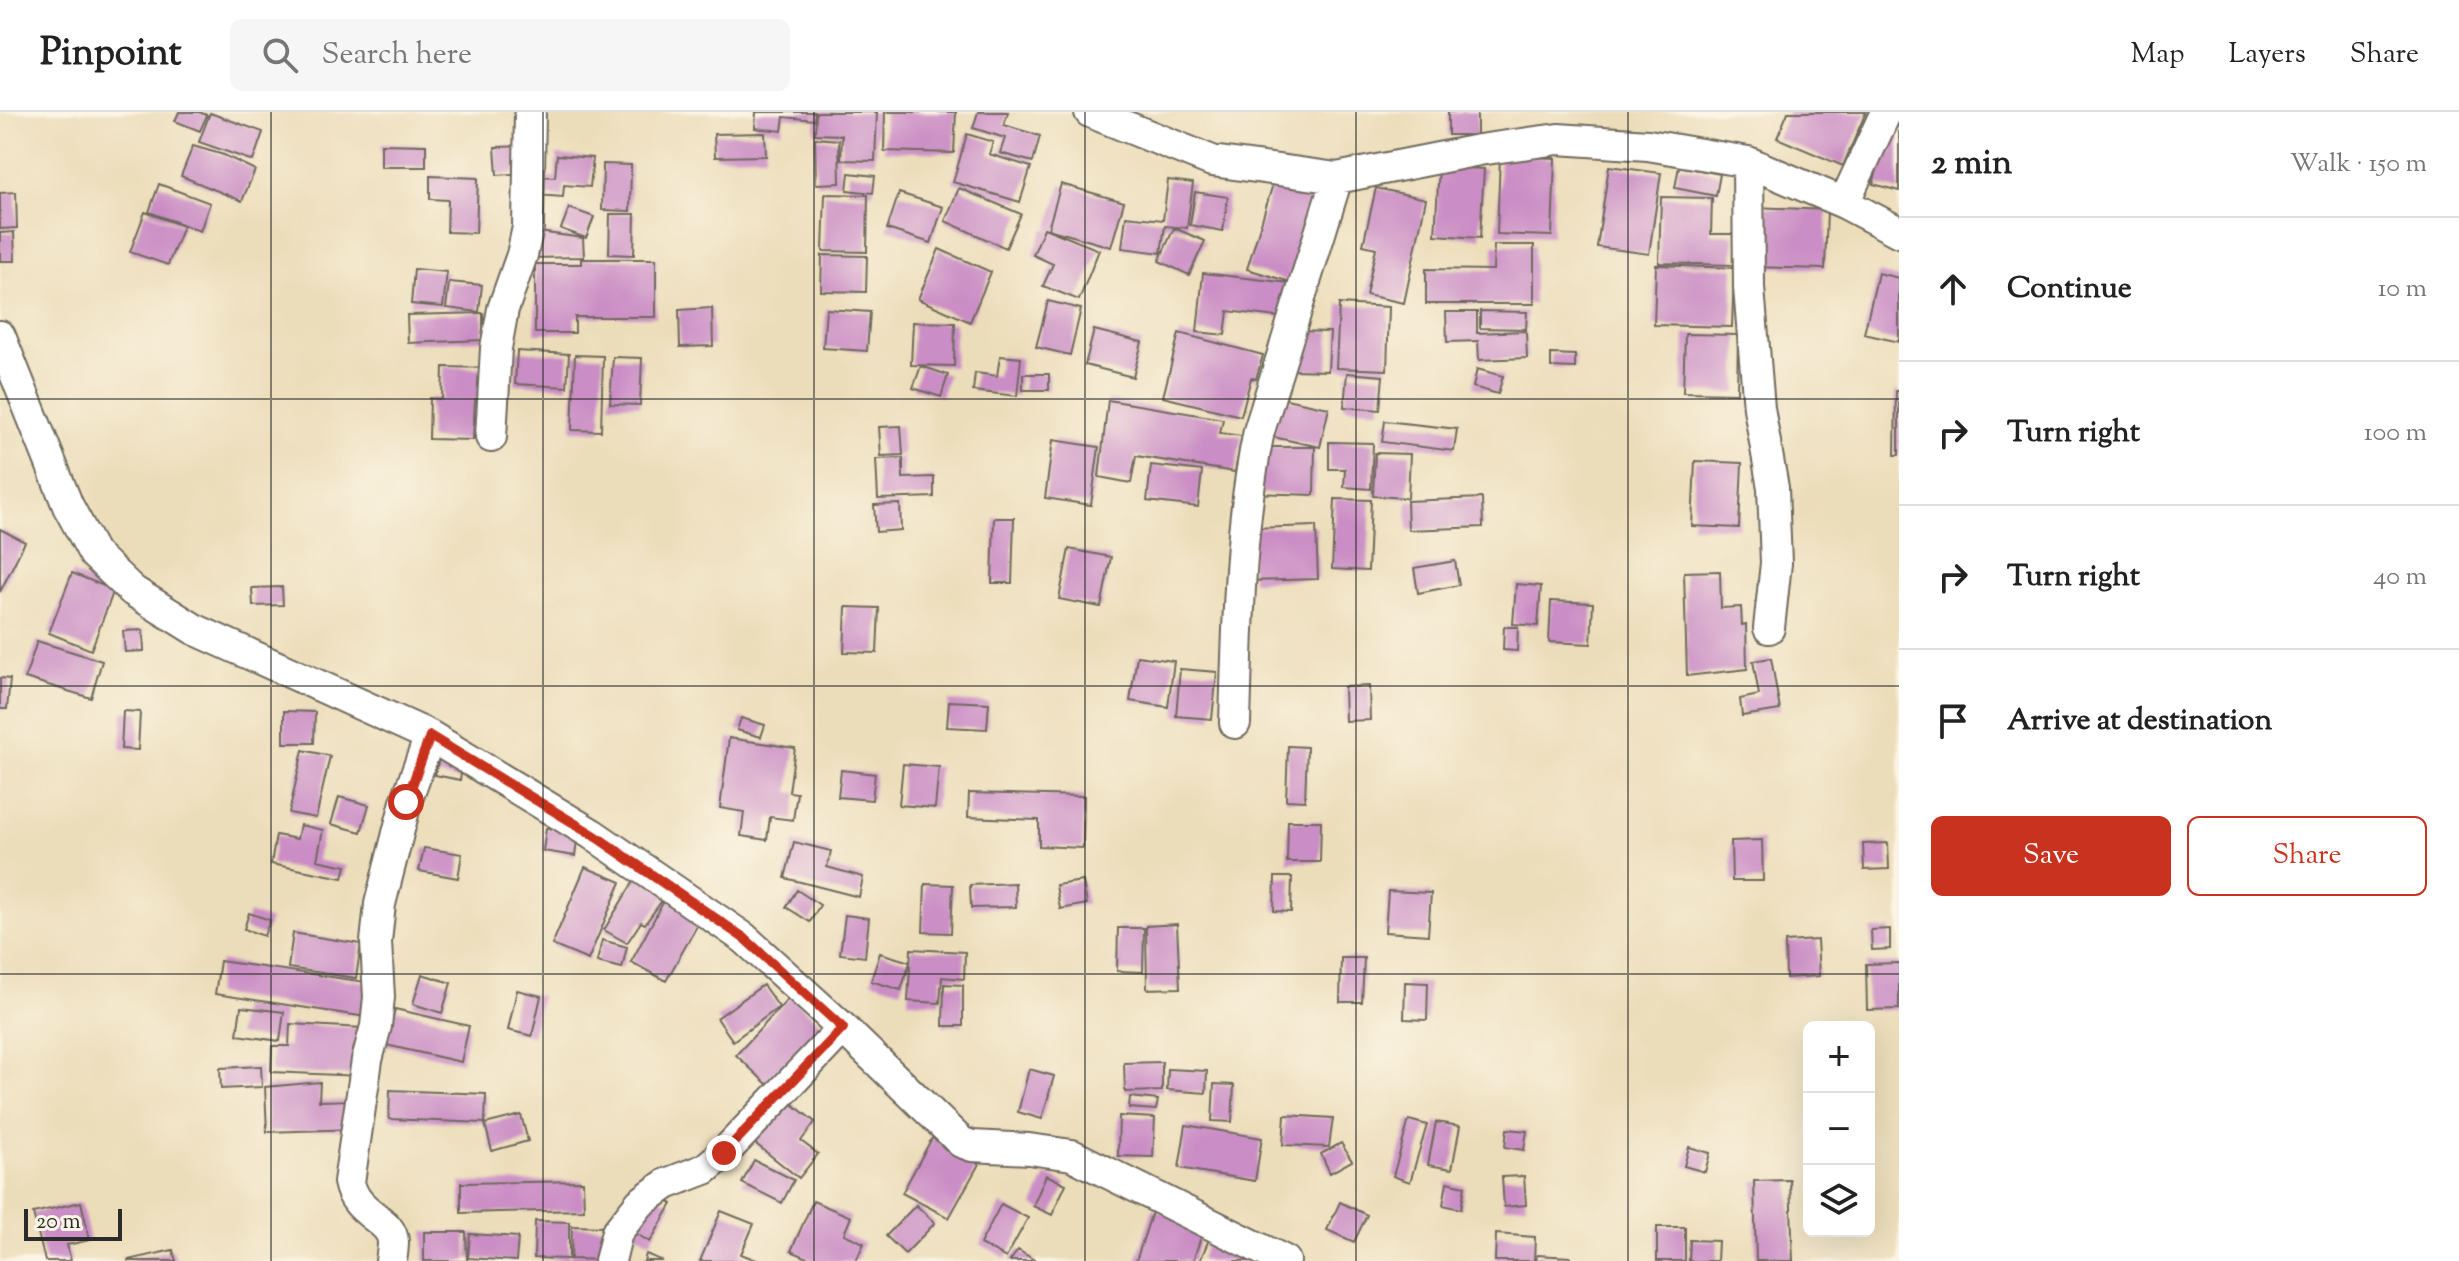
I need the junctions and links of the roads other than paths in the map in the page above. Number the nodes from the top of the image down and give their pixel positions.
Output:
1 (530, 112) edge
2 (1090, 112) edge
3 (1886, 112) edge
4 (1748, 162) junction
5 (1337, 178) junction
6 (1844, 203) junction
7 (1899, 232) edge
8 (0, 336) edge
9 (491, 437) dead end
10 (1769, 628) dead end
11 (1235, 723) dead end
12 (430, 736) junction
13 (843, 1028) junction
14 (391, 1261) edge
15 (610, 1261) edge
16 (1285, 1261) edge

1 - 9 street
2 - 5 street
3 - 6 street
4 - 5 street
4 - 6 street
4 - 10 street
5 - 11 street
6 - 7 street
8 - 12 street
12 - 13 street
12 - 14 street
13 - 15 street
13 - 16 street

